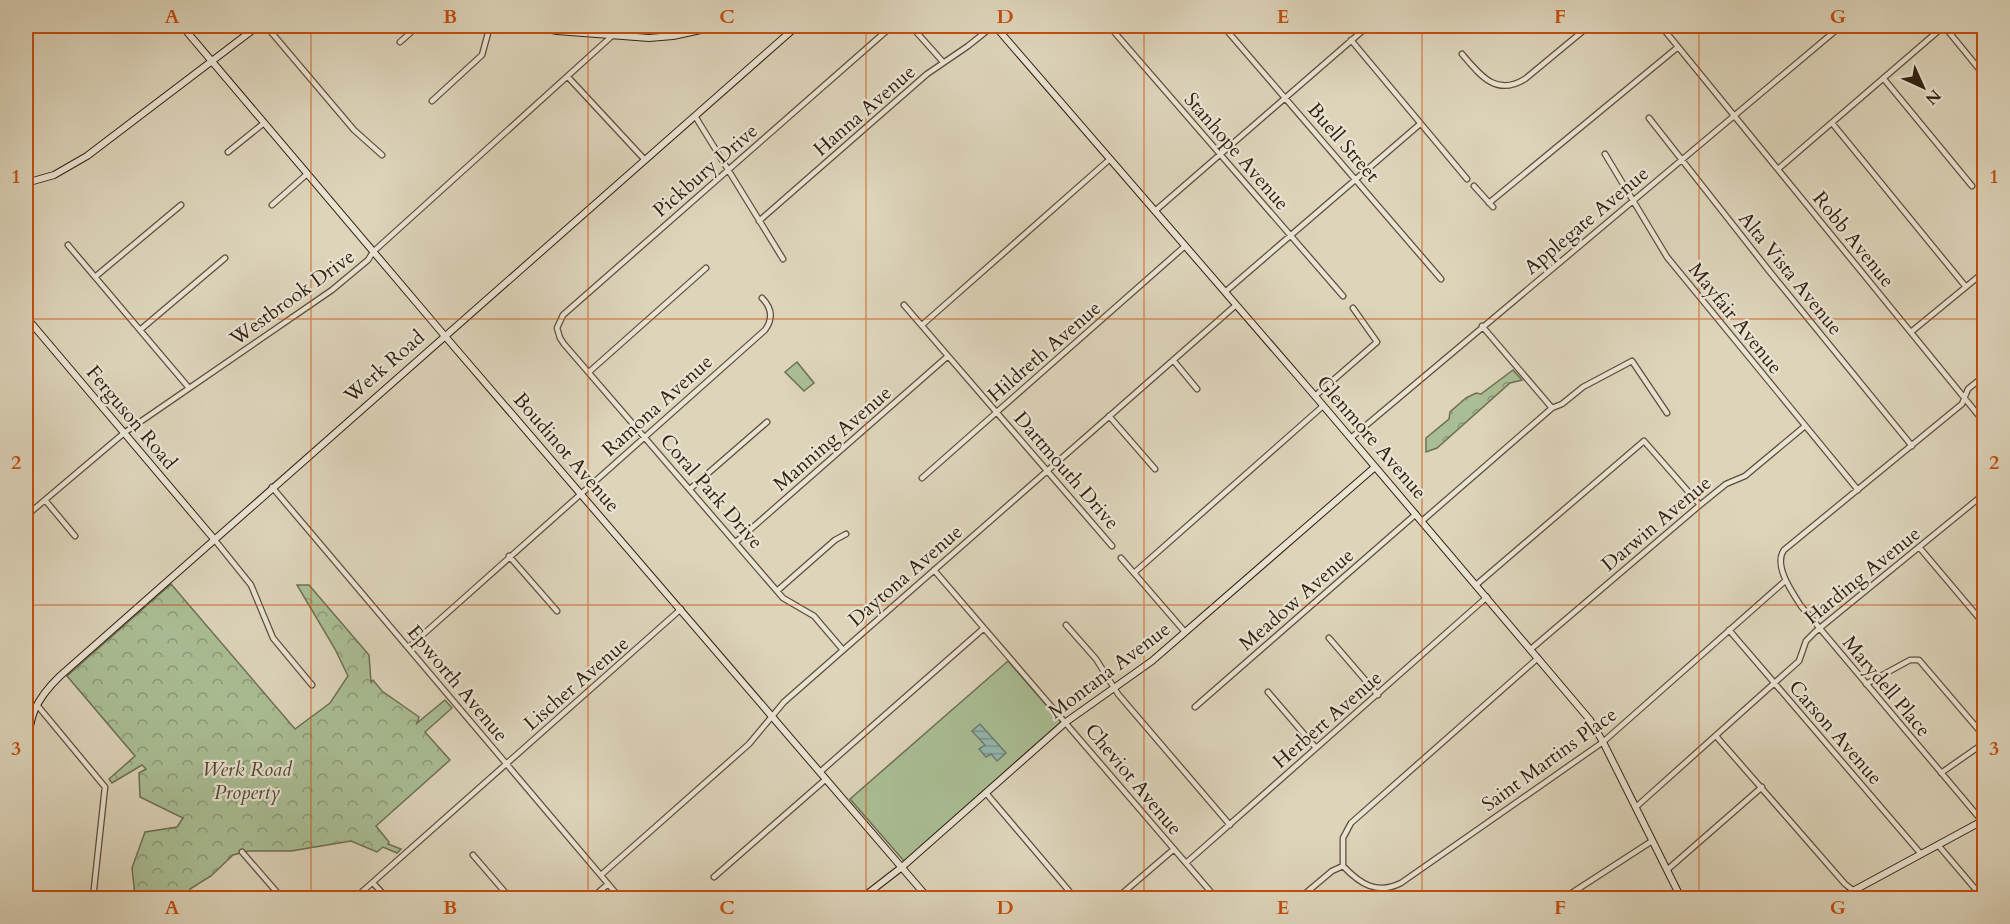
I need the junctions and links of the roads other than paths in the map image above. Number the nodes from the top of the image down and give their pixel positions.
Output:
1 (182, 26) edge
2 (258, 26) edge
3 (266, 26) edge
4 (418, 26) edge
5 (490, 26) edge
6 (532, 26) edge
7 (625, 26) edge
8 (719, 26) edge
9 (797, 26) edge
10 (892, 26) edge
11 (911, 26) edge
12 (994, 26) edge
13 (1109, 26) edge
14 (1223, 26) edge
15 (1368, 26) edge
16 (1589, 26) edge
17 (1661, 26) edge
18 (1841, 26) edge
19 (1944, 26) edge
20 (613, 35) junction
21 (622, 36) junction
22 (1351, 40) junction
23 (400, 42) dead end
24 (1678, 47) junction
25 (1462, 54) dead end
26 (213, 61) junction
27 (943, 62) junction
28 (1984, 75) edge
29 (568, 77) junction
30 (1884, 80) junction
31 (1285, 98) junction
32 (432, 101) dead end
33 (694, 116) junction
34 (1734, 117) junction
35 (1649, 118) dead end
36 (264, 123) junction
37 (1832, 123) junction
38 (1420, 124) junction
39 (228, 152) dead end
40 (1220, 154) junction
41 (1605, 154) dead end
42 (382, 155) dead end
43 (1110, 159) junction
44 (645, 160) junction
45 (1682, 160) junction
46 (728, 170) junction
47 (1778, 170) junction
48 (308, 174) junction
49 (1355, 179) junction
50 (1467, 179) dead end
51 (26, 183) edge
52 (1474, 186) dead end
53 (1971, 186) dead end
54 (1633, 201) junction
55 (181, 205) dead end
56 (273, 205) dead end
57 (1155, 211) junction
58 (759, 221) junction
59 (1290, 236) junction
60 (68, 245) dead end
61 (1185, 246) junction
62 (373, 252) junction
63 (225, 258) dead end
64 (783, 260) dead end
65 (706, 268) dead end
66 (1984, 272) edge
67 (95, 277) junction
68 (1441, 279) dead end
69 (1966, 287) junction
70 (1225, 292) junction
71 (1343, 296) dead end
72 (762, 298) dead end
73 (904, 305) dead end
74 (1236, 305) junction
75 (1353, 308) dead end
76 (26, 317) edge
77 (922, 325) junction
78 (1482, 326) junction
79 (140, 330) junction
80 (1911, 332) junction
81 (444, 335) junction
82 (564, 344) joint
83 (948, 356) junction
84 (1173, 360) junction
85 (589, 372) junction
86 (1984, 376) edge
87 (189, 388) junction
88 (1197, 389) dead end
89 (1315, 396) junction
90 (1965, 398) junction
91 (1323, 406) junction
92 (1552, 408) junction
93 (997, 412) junction
94 (1667, 413) dead end
95 (1109, 416) junction
96 (766, 422) dead end
97 (1984, 422) edge
98 (1804, 426) junction
99 (124, 433) junction
100 (644, 436) junction
101 (1351, 438) junction
102 (1912, 446) junction
103 (1375, 467) junction
104 (1155, 469) dead end
105 (1047, 470) junction
106 (922, 478) dead end
107 (272, 487) junction
108 (690, 489) junction
109 (1858, 490) junction
110 (580, 493) junction
111 (1984, 494) edge
112 (45, 500) junction
113 (1700, 505) junction
114 (1416, 514) junction
115 (26, 516) edge
116 (1422, 521) junction
117 (846, 534) dead end
118 (75, 536) dead end
119 (214, 538) junction
120 (736, 542) junction
121 (1112, 546) dead end
122 (1919, 547) junction
123 (509, 556) junction
124 (1121, 558) dead end
125 (934, 570) junction
126 (1134, 573) junction
127 (1785, 581) junction
128 (1476, 585) junction
129 (777, 591) junction
130 (1487, 597) junction
131 (681, 609) junction
132 (557, 611) dead end
133 (1066, 624) dead end
134 (1984, 624) edge
135 (984, 628) junction
136 (1819, 629) junction
137 (1729, 630) junction
138 (1185, 632) junction
139 (1329, 638) dead end
140 (409, 646) junction
141 (843, 650) junction
142 (1531, 650) junction
143 (1538, 658) junction
144 (1775, 684) junction
145 (1866, 684) junction
146 (312, 685) dead end
147 (1114, 688) junction
148 (1268, 692) dead end
149 (1378, 694) junction
150 (36, 705) junction
151 (1195, 707) dead end
152 (772, 716) junction
153 (1066, 723) junction
154 (1716, 736) junction
155 (1984, 736) edge
156 (1604, 742) junction
157 (1984, 743) edge
158 (1316, 748) junction
159 (26, 753) edge
160 (507, 764) junction
161 (820, 772) junction
162 (1941, 773) junction
163 (826, 779) junction
164 (1762, 787) junction
165 (986, 793) junction
166 (1636, 807) junction
167 (1983, 820) edge
168 (1230, 825) junction
169 (1652, 841) junction
170 (1938, 845) junction
171 (1174, 849) junction
172 (242, 852) dead end
173 (1921, 854) junction
174 (474, 855) dead end
175 (1186, 863) junction
176 (1343, 866) junction
177 (902, 867) junction
178 (1667, 870) junction
179 (601, 875) junction
180 (714, 877) dead end
181 (373, 883) junction
182 (608, 884) junction
183 (1853, 891) junction
184 (1307, 892) dead end
185 (93, 898) edge
186 (282, 898) edge
187 (356, 898) edge
188 (387, 898) edge
189 (510, 898) edge
190 (592, 898) edge
191 (620, 898) edge
192 (862, 898) edge
193 (928, 898) edge
194 (1075, 898) edge
195 (1117, 898) edge
196 (1216, 898) edge
197 (1564, 898) edge
198 (1681, 898) edge
199 (1840, 898) edge
200 (1863, 898) edge
201 (1983, 898) edge

1 - 26 street, Boudinot Avenue
2 - 26 street
3 - 42 street
4 - 23 street
5 - 32 street
6 - 20 street
7 - 21 street
8 - 21 street
9 - 33 street, Werk Road
10 - 46 street, Pickbury Drive
11 - 27 street
12 - 27 street, Hanna Avenue
12 - 43 street, Glenmore Avenue
13 - 40 street, Stanhope Avenue
14 - 31 street, Buell Street
15 - 22 street
16 - 25 street
17 - 24 street, Robb Avenue
18 - 34 street, Applegate Avenue
19 - 28 street
19 - 30 street
20 - 21 street
20 - 29 street, Westbrook Drive
22 - 31 street
22 - 38 street
24 - 34 street, Robb Avenue
24 - 52 street
26 - 36 street, Boudinot Avenue
26 - 51 street
27 - 58 street, Hanna Avenue
29 - 44 street
29 - 62 street, Westbrook Drive
30 - 37 street
30 - 53 street
31 - 40 street
31 - 49 street, Buell Street
33 - 44 street, Werk Road
33 - 46 street
34 - 45 street, Applegate Avenue
34 - 47 street, Robb Avenue
35 - 45 street, Alta Vista Avenue
36 - 39 street
36 - 48 street, Boudinot Avenue
37 - 47 street
37 - 69 street
38 - 49 street
38 - 50 street
40 - 57 street
40 - 59 street, Stanhope Avenue
41 - 54 street, Mayfair Avenue
43 - 57 street, Glenmore Avenue
43 - 77 street
44 - 81 street, Werk Road
45 - 54 street, Applegate Avenue
45 - 102 street, Alta Vista Avenue
46 - 58 street
46 - 82 street, Pickbury Drive
47 - 80 street, Robb Avenue
48 - 56 street
48 - 62 street, Boudinot Avenue
49 - 59 street
49 - 68 street, Buell Street
54 - 78 street, Applegate Avenue
54 - 98 street, Mayfair Avenue
55 - 67 street
57 - 61 street, Glenmore Avenue
58 - 64 street
59 - 70 street
59 - 71 street, Stanhope Avenue
60 - 67 street
61 - 70 street, Glenmore Avenue
61 - 93 street, Hildreth Avenue
62 - 81 street, Boudinot Avenue
62 - 87 street, Westbrook Drive
63 - 79 street
65 - 85 street
66 - 69 street
67 - 79 street
69 - 80 street
70 - 74 street, Glenmore Avenue
72 - 100 street, Ramona Avenue
73 - 77 street, Dartmouth Drive
74 - 84 street, Daytona Avenue
74 - 89 street, Glenmore Avenue
75 - 89 street
76 - 99 street, Ferguson Road
77 - 83 street, Dartmouth Drive
78 - 92 street
78 - 101 street, Applegate Avenue
79 - 87 street
80 - 90 street, Robb Avenue
81 - 107 street, Werk Road
81 - 110 street, Boudinot Avenue
82 - 85 street, Coral Park Drive
83 - 93 street, Dartmouth Drive
83 - 120 street, Manning Avenue
84 - 88 street
84 - 95 street, Daytona Avenue
85 - 100 street, Coral Park Drive
86 - 90 street
87 - 99 street, Westbrook Drive
89 - 91 street, Glenmore Avenue
90 - 97 street, Robb Avenue
90 - 102 street
91 - 101 street, Glenmore Avenue
91 - 126 street
92 - 94 street
92 - 116 street
93 - 105 street, Dartmouth Drive
93 - 106 street, Hildreth Avenue
95 - 104 street
95 - 105 street, Daytona Avenue
96 - 108 street
98 - 109 street, Mayfair Avenue
98 - 113 street, Darwin Avenue
99 - 112 street, Westbrook Drive
99 - 119 street, Ferguson Road
100 - 108 street, Coral Park Drive
100 - 110 street, Ramona Avenue
101 - 103 street, Glenmore Avenue
102 - 109 street
103 - 114 street, Glenmore Avenue
103 - 138 street, Montana Avenue
105 - 121 street, Dartmouth Drive
105 - 125 street, Daytona Avenue
107 - 119 street, Werk Road
107 - 140 street, Epworth Avenue
108 - 120 street, Coral Park Drive
109 - 127 street, Marydell Place
110 - 123 street, Ramona Avenue
110 - 131 street, Boudinot Avenue
111 - 122 street, Harding Avenue
112 - 115 street, Westbrook Drive
112 - 118 street
113 - 128 street
113 - 142 street, Darwin Avenue
114 - 116 street, Glenmore Avenue
114 - 151 street, Meadow Avenue
116 - 128 street, Glenmore Avenue
117 - 129 street
119 - 146 street
119 - 150 street, Werk Road
120 - 129 street, Coral Park Drive
122 - 134 street
122 - 136 street, Harding Avenue
123 - 132 street
123 - 140 street, Ramona Avenue
124 - 126 street, Dartmouth Drive
125 - 135 street, Cheviot Avenue
125 - 141 street, Daytona Avenue
126 - 138 street, Dartmouth Drive
127 - 136 street, Marydell Place
127 - 137 street, Saint Martins Place
128 - 130 street, Glenmore Avenue
129 - 141 street, Coral Park Drive
130 - 142 street, Glenmore Avenue
130 - 149 street, Herbert Avenue
131 - 152 street, Boudinot Avenue
131 - 160 street, Lischer Avenue
133 - 147 street
135 - 153 street, Cheviot Avenue
135 - 161 street
136 - 144 street, Harding Avenue
136 - 145 street, Marydell Place
137 - 144 street, Carson Avenue
137 - 156 street, Saint Martins Place
138 - 147 street, Montana Avenue
139 - 149 street
140 - 160 street, Epworth Avenue
141 - 152 street, Daytona Avenue
142 - 143 street, Glenmore Avenue
143 - 156 street, Glenmore Avenue
143 - 176 street
144 - 154 street, Harding Avenue
144 - 173 street, Carson Avenue
145 - 155 street
145 - 162 street, Marydell Place
147 - 153 street, Montana Avenue
147 - 168 street
148 - 158 street
149 - 158 street, Herbert Avenue
150 - 159 street, Werk Road
150 - 185 street
152 - 161 street, Boudinot Avenue
152 - 179 street, Daytona Avenue
153 - 165 street, Montana Avenue
153 - 171 street, Cheviot Avenue
154 - 164 street
154 - 166 street, Harding Avenue
156 - 166 street, Glenmore Avenue
156 - 176 street, Saint Martins Place
157 - 162 street
158 - 168 street, Herbert Avenue
160 - 179 street, Epworth Avenue
160 - 181 street, Lischer Avenue
161 - 163 street, Boudinot Avenue
162 - 167 street, Marydell Place
163 - 177 street, Boudinot Avenue
163 - 180 street
164 - 178 street
164 - 183 street
165 - 177 street, Montana Avenue
165 - 194 street
166 - 169 street, Glenmore Avenue
167 - 170 street
168 - 175 street, Herbert Avenue
169 - 178 street, Glenmore Avenue
169 - 197 street
170 - 173 street
170 - 201 street
171 - 175 street, Cheviot Avenue
171 - 195 street
172 - 186 street
173 - 183 street
174 - 189 street
175 - 196 street, Cheviot Avenue
176 - 184 street
177 - 192 street, Montana Avenue
177 - 193 street, Boudinot Avenue
178 - 198 street, Glenmore Avenue
179 - 182 street, Epworth Avenue
181 - 187 street, Lischer Avenue
181 - 188 street
182 - 190 street
182 - 191 street, Epworth Avenue
183 - 199 street
183 - 200 street

